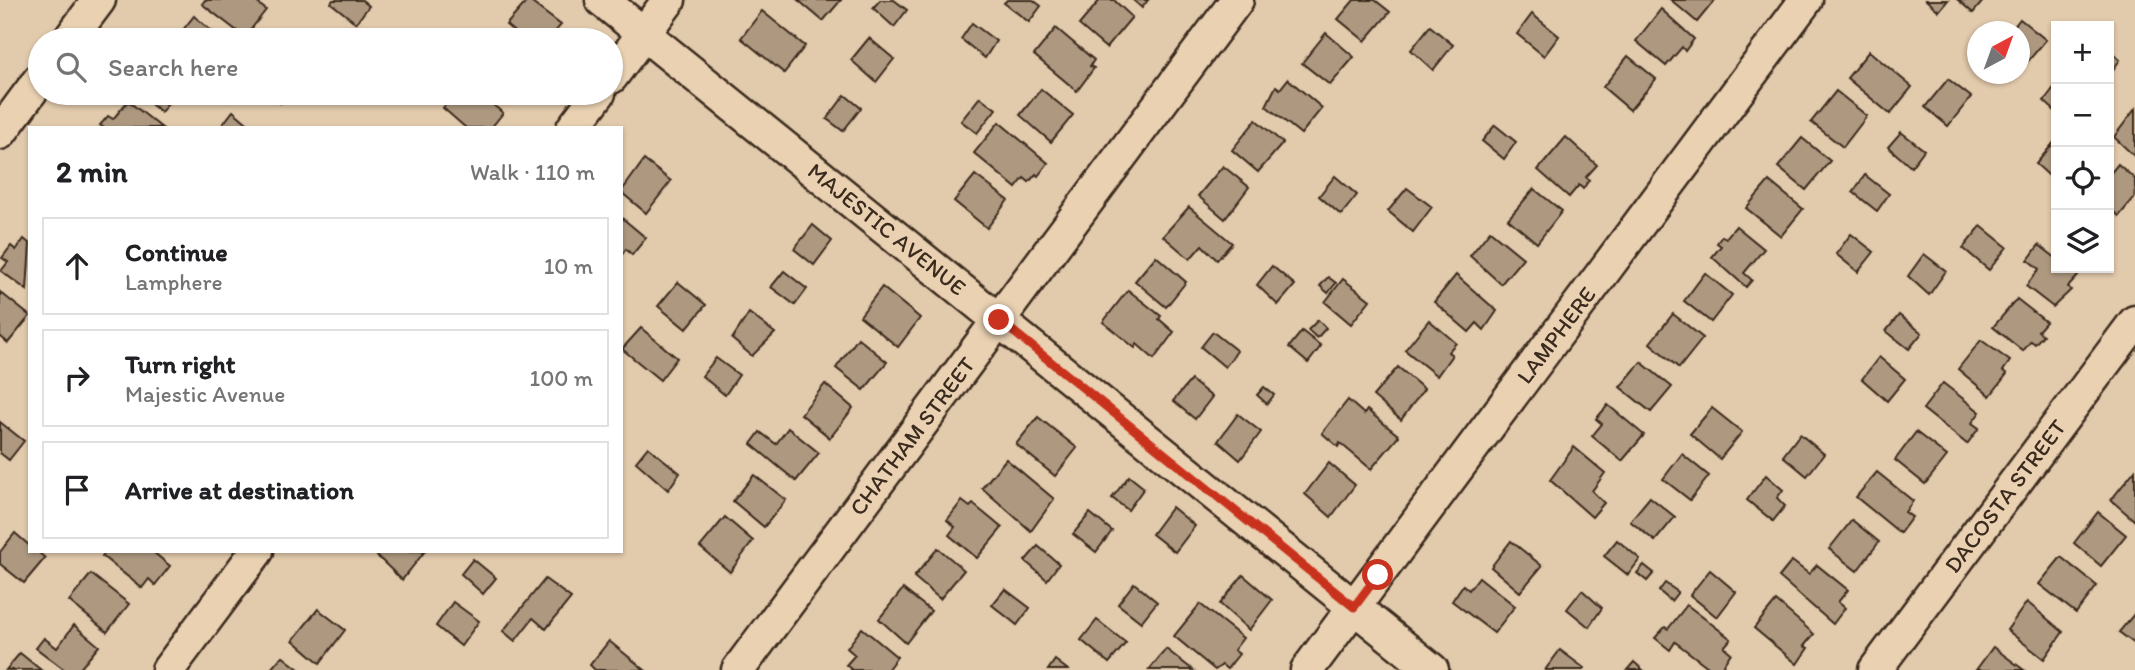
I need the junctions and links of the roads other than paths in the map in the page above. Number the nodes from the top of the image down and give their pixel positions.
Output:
1 (100, 0) edge
2 (602, 0) edge
3 (669, 0) edge
4 (1237, 0) edge
5 (1806, 0) edge
6 (78, 28) edge
7 (643, 34) junction
8 (623, 61) edge
9 (28, 95) edge
10 (590, 105) edge
11 (574, 126) edge
12 (0, 133) edge
13 (999, 320) junction
14 (2135, 322) edge
15 (256, 553) edge
16 (1354, 607) junction
17 (168, 670) edge
18 (738, 670) edge
19 (1307, 670) edge
20 (1432, 670) edge
21 (1875, 670) edge

1 - 6 street
2 - 7 street, MAJESTIC AVENUE
3 - 7 street
4 - 13 street, CHATHAM STREET
5 - 16 street, LAMPHERE
7 - 8 street
7 - 13 street, MAJESTIC AVENUE
9 - 12 street
10 - 11 street
13 - 16 street, MAJESTIC AVENUE
13 - 18 street, CHATHAM STREET
14 - 21 street, DACOSTA STREET
15 - 17 street
16 - 19 street, LAMPHERE
16 - 20 street, MAJESTIC AVENUE

